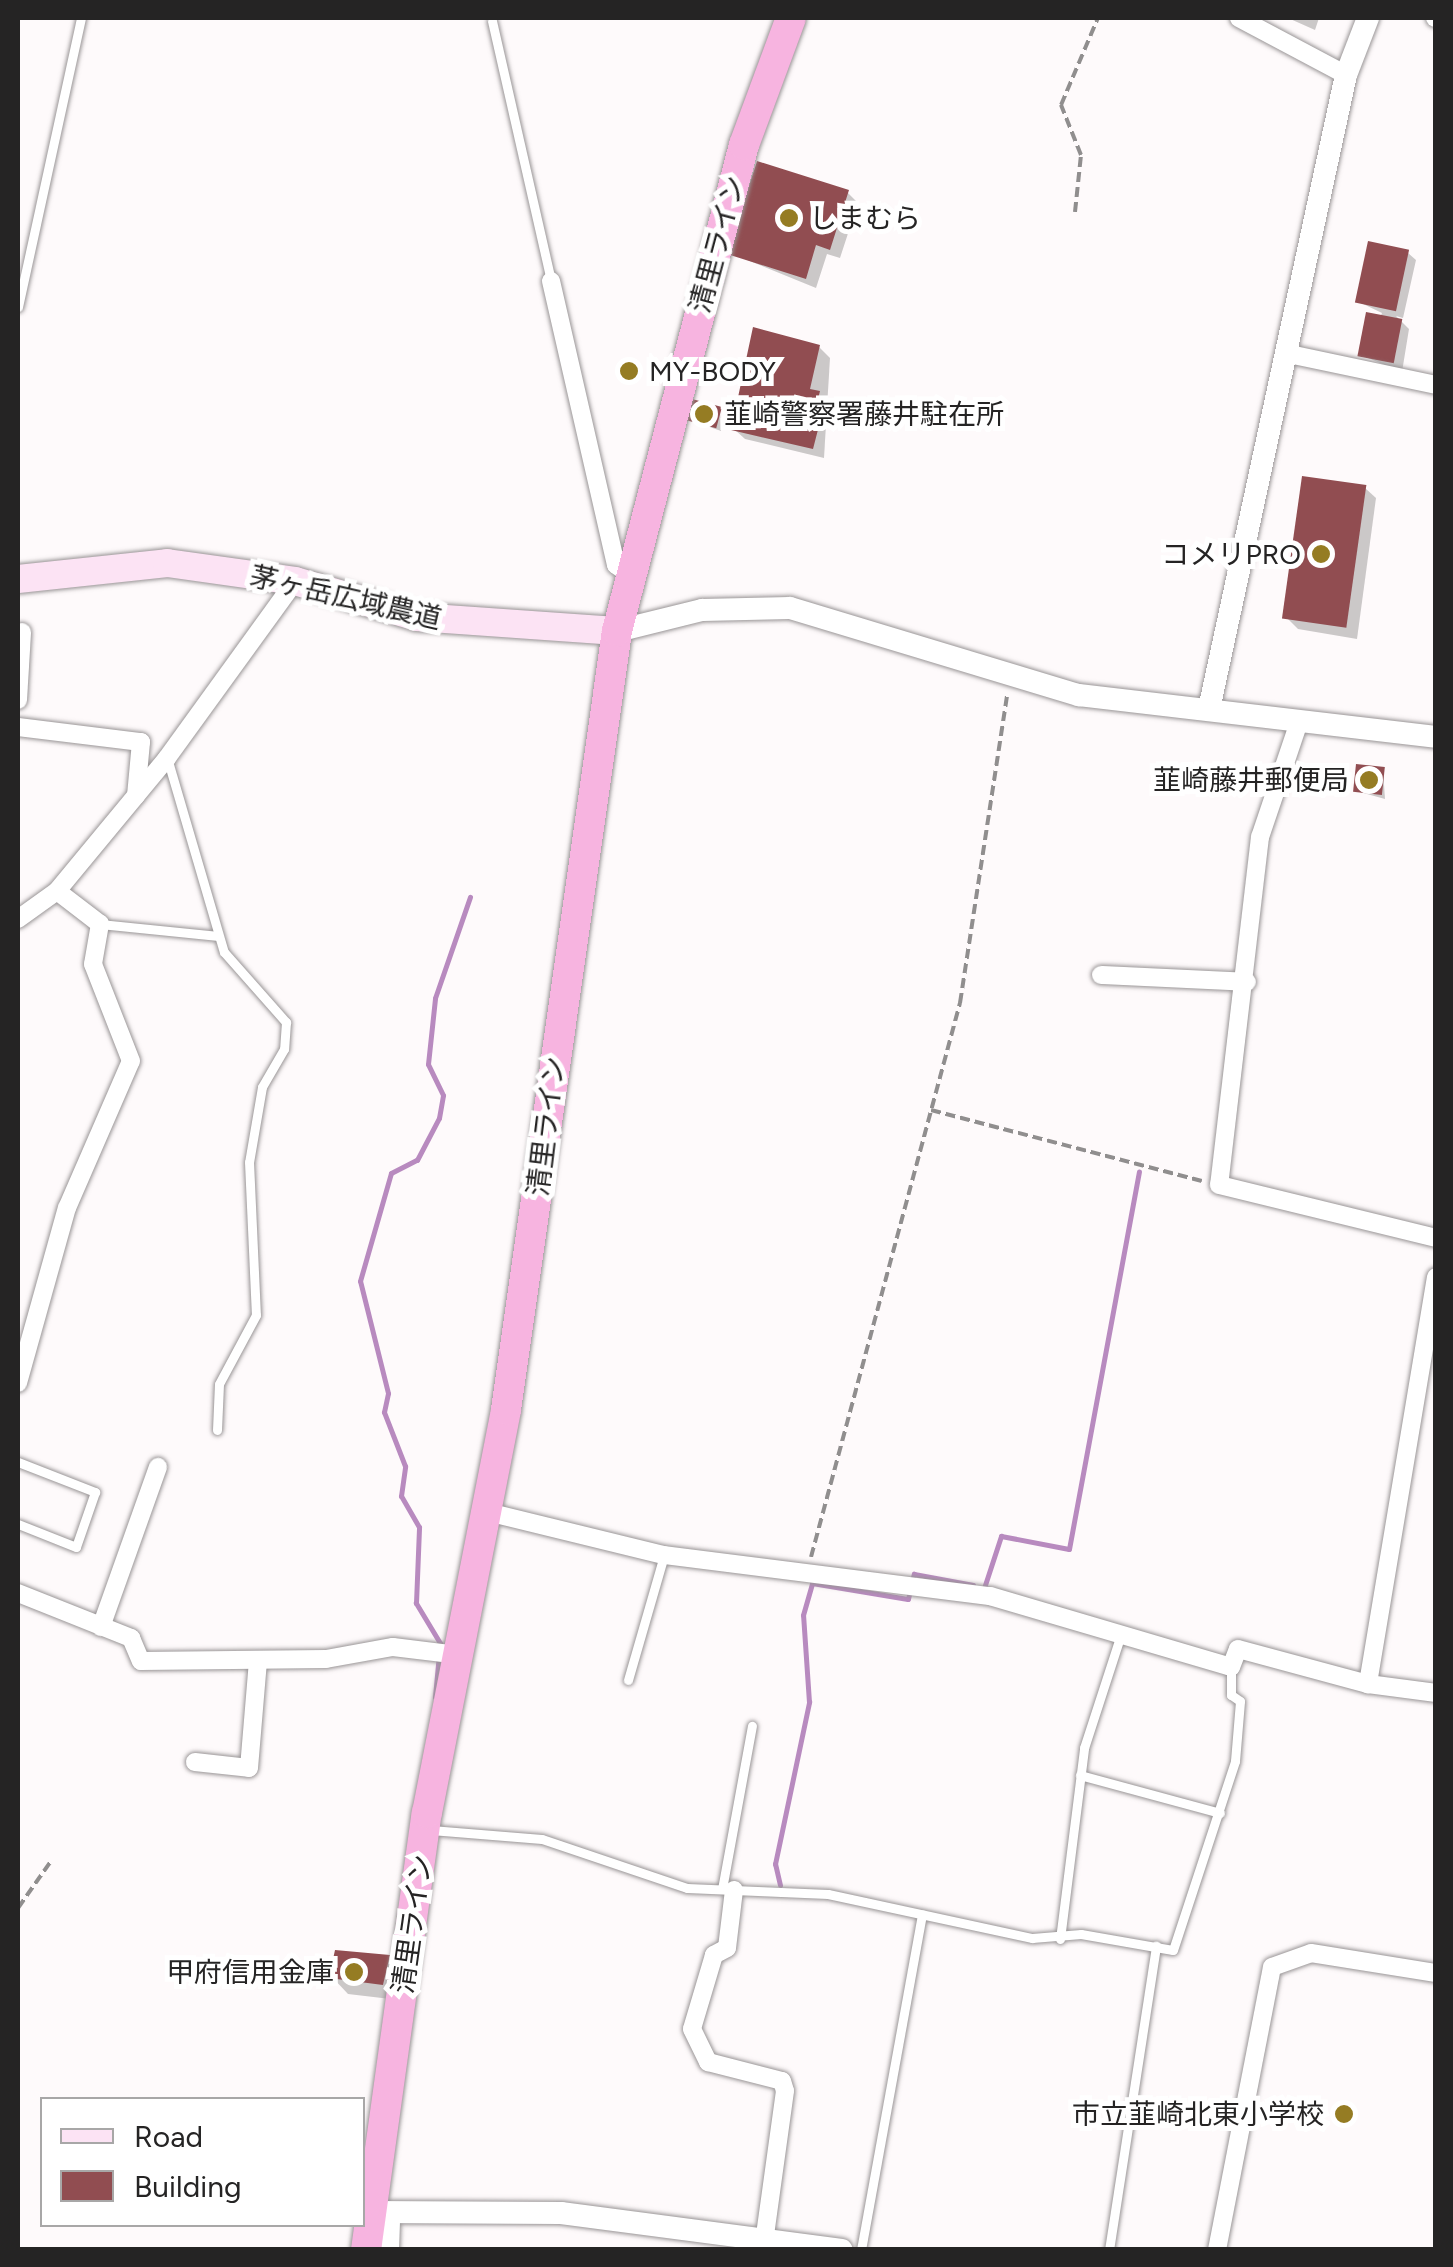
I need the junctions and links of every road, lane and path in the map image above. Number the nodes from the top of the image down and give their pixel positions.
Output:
1 (81, 18) edge
2 (791, 18) edge
3 (1098, 18) edge
4 (1240, 18) edge
5 (1368, 18) edge
6 (492, 21) dead end
7 (1346, 75) junction
8 (1075, 212) dead end
9 (551, 281) joint
10 (18, 307) edge
11 (1289, 354) junction
12 (1436, 385) edge
13 (630, 575) junction
14 (18, 579) edge
15 (295, 581) junction
16 (616, 631) junction
17 (22, 632) dead end
18 (1010, 680) junction
19 (18, 700) edge
20 (1210, 709) junction
21 (1299, 722) junction
22 (18, 727) edge
23 (1436, 737) edge
24 (167, 758) junction
25 (136, 796) junction
26 (57, 891) junction
27 (18, 919) edge
28 (100, 924) junction
29 (218, 936) junction
30 (1101, 975) dead end
31 (1247, 982) junction
32 (931, 1110) junction
33 (1220, 1186) junction
34 (1436, 1238) edge
35 (1436, 1277) edge
36 (18, 1384) edge
37 (217, 1430) dead end
38 (18, 1462) edge
39 (158, 1466) dead end
40 (486, 1512) junction
41 (18, 1524) edge
42 (664, 1555) junction
43 (808, 1571) junction
44 (18, 1592) edge
45 (101, 1627) junction
46 (1122, 1631) junction
47 (458, 1656) junction
48 (258, 1660) junction
49 (1231, 1667) junction
50 (628, 1680) dead end
51 (1368, 1684) junction
52 (1436, 1692) edge
53 (752, 1726) dead end
54 (195, 1762) dead end
55 (1080, 1775) junction
56 (1220, 1812) junction
57 (425, 1830) junction
58 (52, 1862) dead end
59 (728, 1890) junction
60 (18, 1908) edge
61 (922, 1914) junction
62 (1060, 1938) junction
63 (1156, 1946) junction
64 (1436, 1973) edge
65 (381, 2212) junction
66 (764, 2245) edge
67 (366, 2250) edge
68 (390, 2250) edge
69 (842, 2250) edge
70 (861, 2250) edge
71 (1109, 2250) edge
72 (1217, 2250) edge

1 - 10 lane
2 - 13 highway, 清里ライン
3 - 8 path
4 - 7 street
5 - 7 street
6 - 9 lane
7 - 11 street
9 - 13 street
11 - 12 street
11 - 20 street
13 - 16 highway, 清里ライン
14 - 15 main road, 茅ヶ岳広域農道
15 - 16 main road, 茅ヶ岳広域農道
15 - 24 street
16 - 18 street
16 - 40 highway, 清里ライン
17 - 19 street
18 - 20 street
18 - 32 path
20 - 21 street
21 - 23 street
21 - 31 street
22 - 25 street
24 - 25 street
24 - 29 lane
25 - 26 street
26 - 27 street
26 - 28 street
28 - 29 lane
28 - 36 street
29 - 37 lane
30 - 31 street
31 - 33 street
32 - 33 path
32 - 43 path
33 - 34 street
35 - 51 street
38 - 41 lane
39 - 45 street
40 - 42 street
40 - 47 highway, 清里ライン
42 - 43 street
42 - 50 lane
43 - 46 street
44 - 45 street
45 - 48 street
46 - 49 street
46 - 55 lane
47 - 48 street
47 - 57 highway, 清里ライン
48 - 54 street
49 - 51 street
49 - 56 lane
51 - 52 street
53 - 59 lane
55 - 56 lane
55 - 62 lane
56 - 63 lane
57 - 59 lane
57 - 65 highway, 清里ライン
58 - 60 path
59 - 61 lane
59 - 66 street
61 - 62 lane
61 - 70 lane
62 - 63 lane
63 - 71 lane
64 - 72 street
65 - 66 street
65 - 67 highway, 清里ライン
65 - 68 street
66 - 69 street

